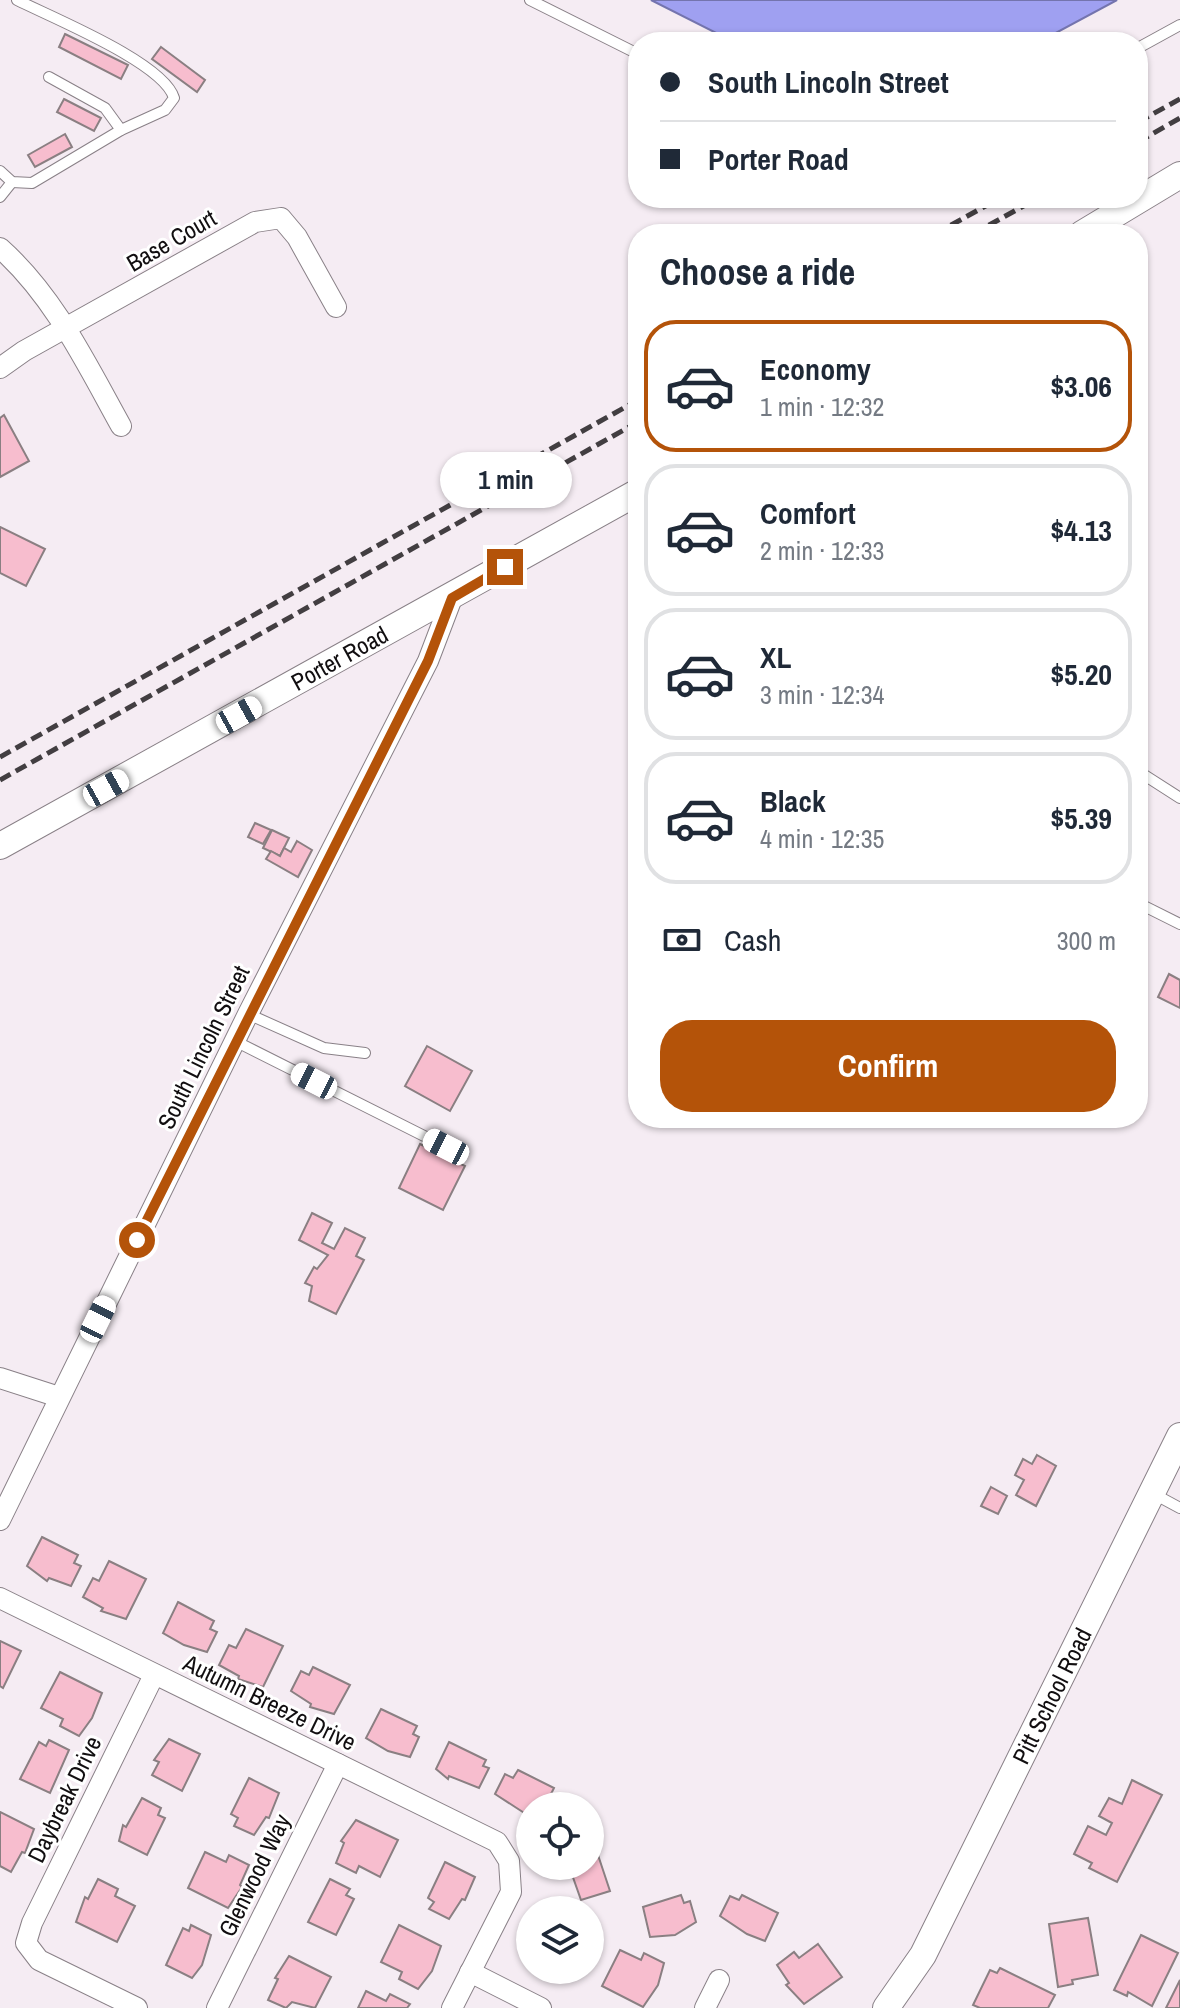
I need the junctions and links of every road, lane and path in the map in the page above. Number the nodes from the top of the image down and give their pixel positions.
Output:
1 (17, 0) edge
2 (530, 0) edge
3 (1180, 25) edge
4 (1148, 43) edge
5 (628, 49) edge
6 (49, 77) dead end
7 (121, 130) junction
8 (0, 171) edge
9 (1180, 175) edge
10 (12, 182) junction
11 (1148, 194) edge
12 (0, 197) edge
13 (1125, 208) edge
14 (1099, 224) edge
15 (0, 248) edge
16 (336, 307) dead end
17 (66, 328) junction
18 (0, 368) edge
19 (121, 426) dead end
20 (628, 498) edge
21 (452, 598) junction
22 (1148, 777) edge
23 (1180, 798) edge
24 (0, 846) edge
25 (1148, 908) edge
26 (1180, 924) edge
27 (248, 1014) junction
28 (235, 1041) junction
29 (365, 1053) dead end
30 (446, 1147) dead end
31 (0, 1378) edge
32 (59, 1397) junction
33 (1180, 1436) edge
34 (1152, 1493) junction
35 (1180, 1508) edge
36 (0, 1520) edge
37 (0, 1598) edge
38 (154, 1675) junction
39 (338, 1764) junction
40 (923, 1955) junction
41 (470, 1972) junction
42 (719, 1980) dead end
43 (137, 2008) edge
44 (217, 2008) edge
45 (452, 2008) edge
46 (541, 2008) edge
47 (705, 2008) edge
48 (886, 2008) edge
49 (910, 2008) edge

1 - 7 lane
2 - 5 lane
3 - 4 lane
6 - 7 lane
7 - 10 lane
8 - 10 lane
9 - 11 street
10 - 12 lane
13 - 14 street
15 - 17 street
16 - 17 street, Base Court
17 - 18 street, Base Court
17 - 19 street
20 - 21 street, Porter Road
21 - 24 street, Porter Road
21 - 27 street, South Lincoln Street
22 - 23 lane
25 - 26 lane
27 - 28 street, South Lincoln Street
27 - 29 lane
28 - 30 lane
28 - 32 street, South Lincoln Street
31 - 32 street
32 - 36 street, South Lincoln Street
33 - 34 street, Pitt School Road
34 - 35 lane
34 - 40 street, Pitt School Road
37 - 38 street, Autumn Breeze Drive
38 - 39 street, Autumn Breeze Drive
38 - 43 street, Daybreak Drive
39 - 41 street, Autumn Breeze Drive
39 - 44 street, Glenwood Way
40 - 48 street, Pitt School Road
40 - 49 street, Pitt School Road
41 - 45 street
41 - 46 street
42 - 47 street

